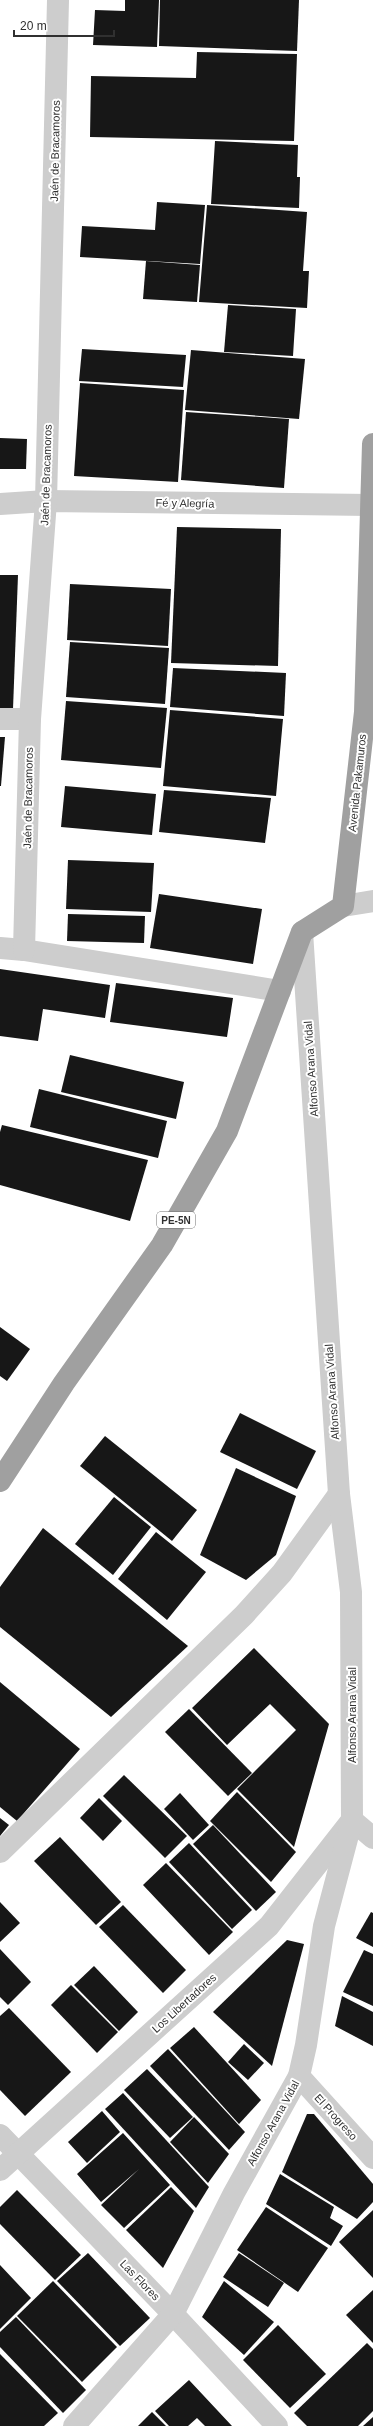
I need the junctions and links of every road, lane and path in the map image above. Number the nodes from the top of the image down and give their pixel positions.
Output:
1 (58, 0) edge
2 (373, 444) edge
3 (46, 501) junction
4 (0, 504) edge
5 (370, 505) junction
6 (0, 719) edge
7 (30, 719) junction
8 (373, 901) edge
9 (343, 906) junction
10 (302, 932) junction
11 (0, 948) edge
12 (24, 950) junction
13 (280, 991) junction
14 (0, 1482) edge
15 (339, 1494) junction
16 (352, 1820) junction
17 (373, 1838) edge
18 (0, 1852) edge
19 (299, 2076) junction
20 (0, 2136) edge
21 (17, 2154) junction
22 (373, 2158) edge
23 (0, 2170) edge
24 (173, 2314) junction
25 (74, 2426) edge
26 (277, 2426) edge

1 - 3 street, Jaén de Bracamoros
2 - 5 highway, Avenida Pakamuros
3 - 4 street, Fé y Alegría
3 - 5 street, Fé y Alegría
3 - 7 street, Jaén de Bracamoros
5 - 9 highway, Avenida Pakamuros
6 - 7 street
7 - 12 street, Jaén de Bracamoros
8 - 9 street
9 - 10 highway
10 - 13 highway, PE-5N
10 - 15 street, Alfonso Arana Vidal
11 - 12 street
12 - 13 street
13 - 14 highway, PE-5N
15 - 16 street, Alfonso Arana Vidal
15 - 18 street
16 - 17 street
16 - 19 street, Alfonso Arana Vidal
16 - 21 street, Los Libertadores
19 - 22 street, El Progreso
19 - 24 street, Alfonso Arana Vidal
20 - 21 street, Las Flores
21 - 23 street, Los Libertadores
21 - 24 street, Las Flores
24 - 25 street, Alfonso Arana Vidal
24 - 26 street, Las Flores

